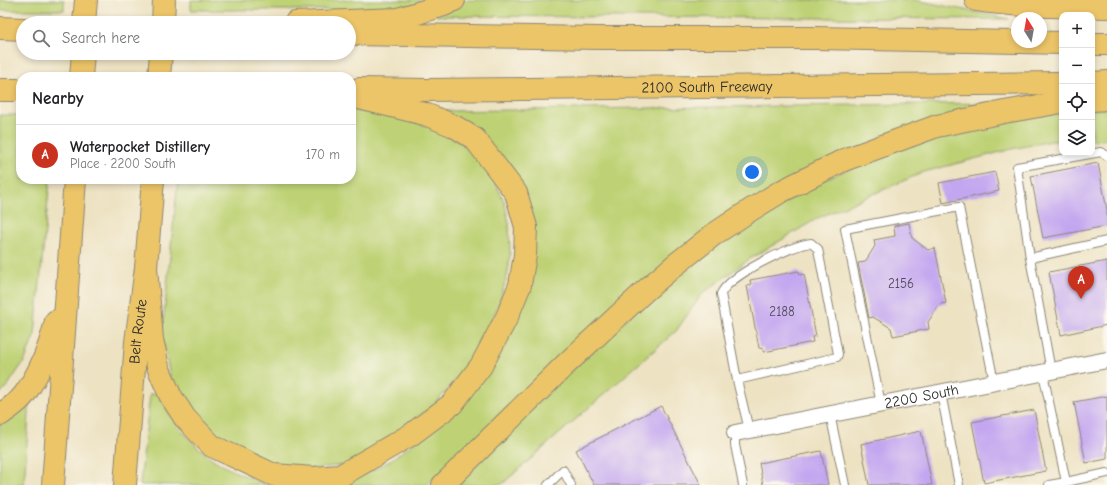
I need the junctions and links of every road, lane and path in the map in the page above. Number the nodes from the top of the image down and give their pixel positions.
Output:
1 (86, 0) edge
2 (164, 0) edge
3 (454, 0) edge
4 (976, 0) edge
5 (1107, 6) edge
6 (85, 16) edge
7 (163, 16) edge
8 (356, 21) edge
9 (0, 28) edge
10 (16, 29) edge
11 (356, 34) edge
12 (1011, 42) edge
13 (1047, 43) edge
14 (1059, 43) edge
15 (1095, 44) edge
16 (1107, 44) edge
17 (82, 60) edge
18 (160, 60) edge
19 (81, 72) edge
20 (159, 72) edge
21 (1095, 82) edge
22 (1107, 82) edge
23 (1059, 83) edge
24 (356, 89) edge
25 (0, 90) edge
26 (16, 90) edge
27 (356, 97) edge
28 (1107, 99) edge
29 (1095, 100) edge
30 (1059, 103) edge
31 (1107, 156) edge
32 (75, 184) edge
33 (153, 184) edge
34 (1107, 241) edge
35 (1030, 258) junction
36 (69, 265) junction
37 (146, 268) junction
38 (1107, 360) edge
39 (1047, 372) junction
40 (737, 380) junction
41 (994, 382) junction
42 (941, 393) junction
43 (881, 404) junction
44 (830, 414) junction
45 (0, 415) edge
46 (742, 432) junction
47 (1107, 473) edge
48 (1066, 482) junction
49 (53, 485) edge
50 (125, 485) edge
51 (442, 485) edge
52 (548, 485) edge
53 (572, 485) edge
54 (743, 485) edge
55 (845, 485) edge
56 (959, 485) edge
57 (1049, 485) edge

1 - 6 highway
2 - 7 highway
3 - 8 highway
4 - 5 highway
9 - 10 highway
11 - 12 highway
13 - 14 highway
15 - 16 highway
17 - 19 highway
18 - 20 highway
21 - 22 highway
23 - 24 highway, 2100 South Freeway
25 - 26 highway
27 - 37 highway
28 - 29 highway
30 - 51 highway
31 - 35 lane
32 - 36 highway
33 - 37 highway, Belt Route
34 - 35 lane
35 - 39 lane
36 - 45 highway
36 - 49 highway
37 - 50 highway, Belt Route
38 - 39 street, 2200 South
39 - 41 street, 2200 South
39 - 48 lane
40 - 40 lane
40 - 46 lane
41 - 42 street, 2200 South
41 - 43 lane
42 - 43 street, 2200 South
42 - 56 lane
43 - 44 street, 2200 South
44 - 46 street, 2200 South
44 - 55 lane
46 - 54 lane
47 - 48 lane
48 - 57 lane
52 - 53 lane

